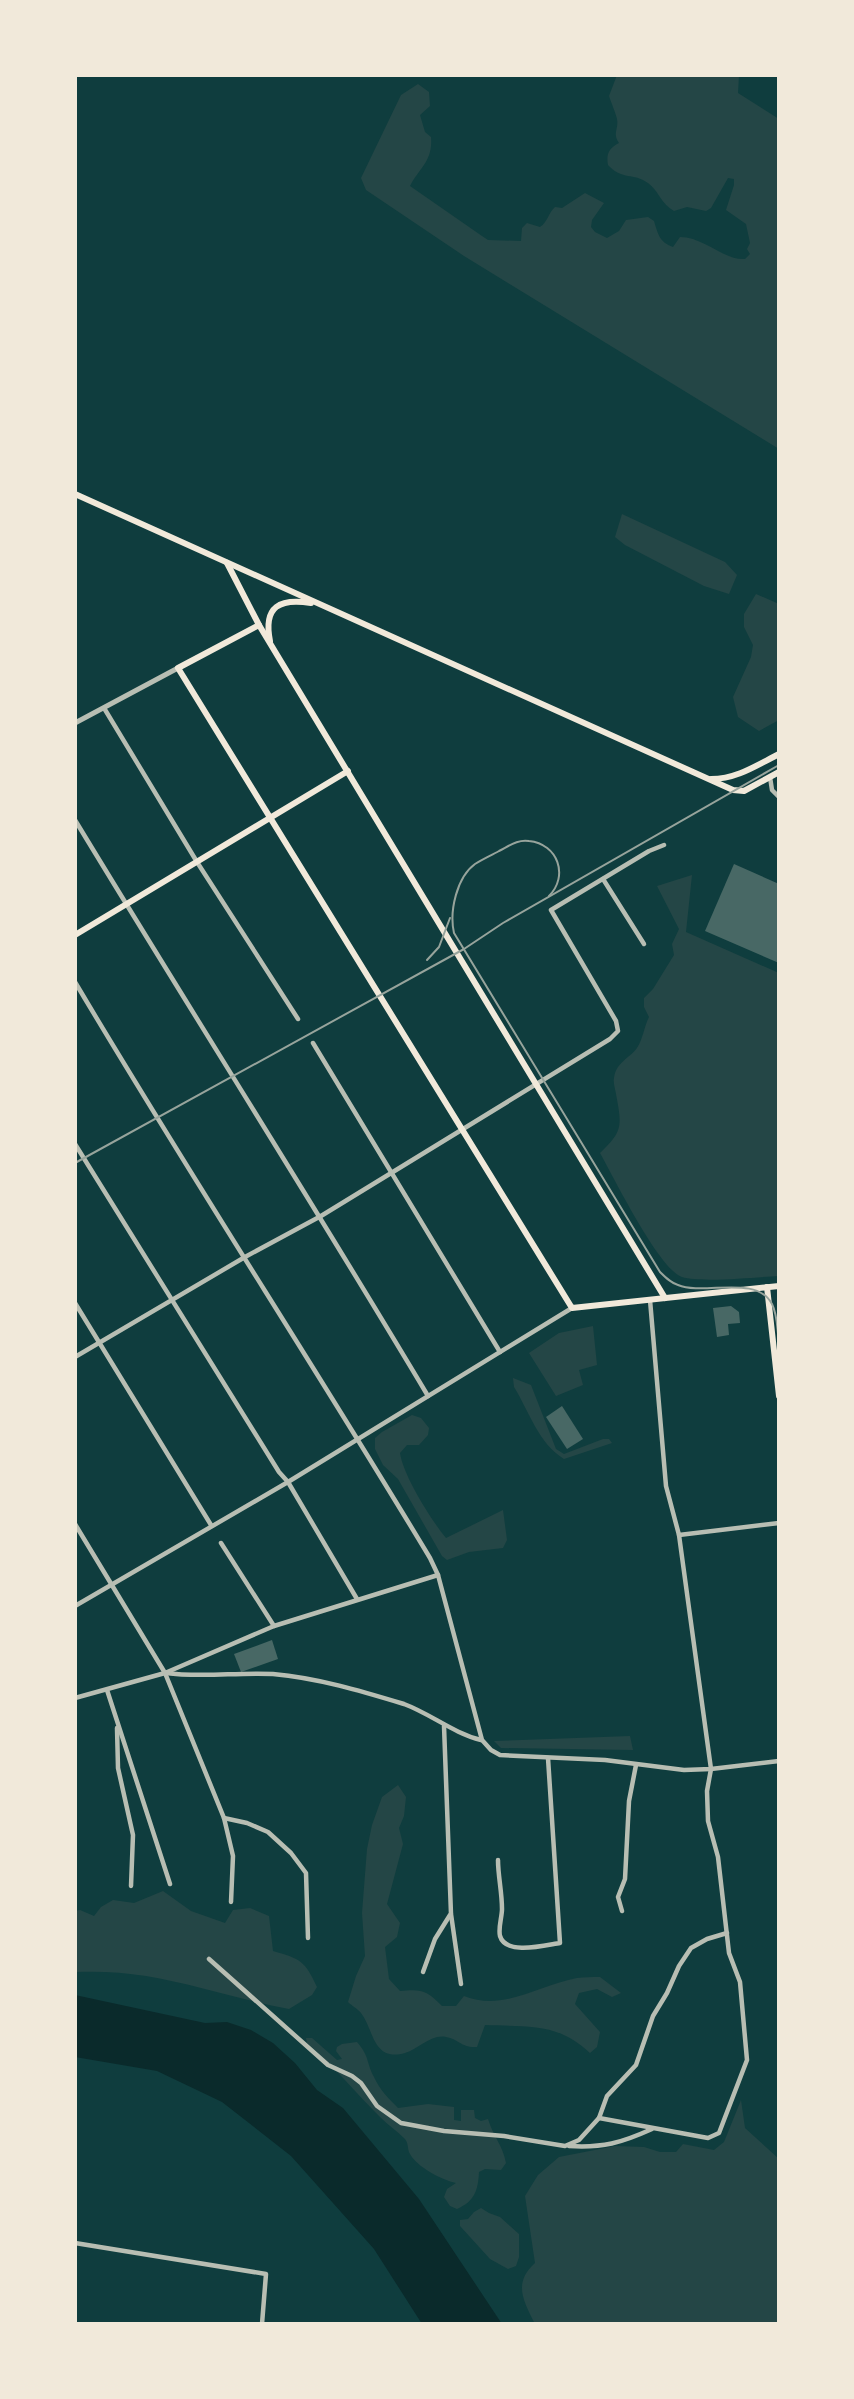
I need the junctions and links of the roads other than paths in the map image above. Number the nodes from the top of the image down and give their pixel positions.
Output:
1 (75, 494) edge
2 (228, 563) junction
3 (322, 605) junction
4 (259, 625) junction
5 (271, 646) junction
6 (178, 668) junction
7 (104, 708) junction
8 (75, 723) edge
9 (779, 754) edge
10 (348, 771) junction
11 (779, 772) edge
12 (770, 777) junction
13 (706, 778) junction
14 (779, 797) edge
15 (270, 817) junction
16 (75, 820) edge
17 (664, 845) dead end
18 (197, 862) junction
19 (603, 879) junction
20 (127, 904) junction
21 (75, 935) edge
22 (644, 944) dead end
23 (75, 982) edge
24 (298, 1020) dead end
25 (313, 1043) dead end
26 (537, 1084) junction
27 (462, 1130) junction
28 (75, 1144) edge
29 (392, 1173) junction
30 (321, 1216) junction
31 (245, 1256) junction
32 (779, 1286) edge
33 (767, 1287) junction
34 (665, 1298) junction
35 (650, 1299) junction
36 (172, 1301) junction
37 (75, 1303) edge
38 (572, 1308) junction
39 (100, 1342) junction
40 (500, 1352) junction
41 (75, 1357) edge
42 (428, 1396) junction
43 (779, 1396) edge
44 (358, 1439) junction
45 (288, 1482) junction
46 (779, 1523) edge
47 (75, 1524) edge
48 (211, 1525) junction
49 (679, 1535) junction
50 (221, 1543) dead end
51 (438, 1574) junction
52 (112, 1585) junction
53 (357, 1599) junction
54 (75, 1606) edge
55 (274, 1626) junction
56 (165, 1673) junction
57 (107, 1690) junction
58 (75, 1698) edge
59 (117, 1723) junction
60 (444, 1725) junction
61 (482, 1740) junction
62 (548, 1758) junction
63 (779, 1761) edge
64 (636, 1765) junction
65 (711, 1769) junction
66 (224, 1818) junction
67 (498, 1860) dead end
68 (170, 1884) dead end
69 (131, 1886) dead end
70 (231, 1902) dead end
71 (622, 1911) dead end
72 (451, 1914) junction
73 (727, 1933) junction
74 (308, 1938) dead end
75 (209, 1959) dead end
76 (423, 1972) dead end
77 (461, 1984) dead end
78 (599, 2118) junction
79 (653, 2129) junction
80 (565, 2146) junction
81 (75, 2243) edge
82 (262, 2324) edge

1 - 2 main road
2 - 3 main road
2 - 4 main road
3 - 5 main road
3 - 13 main road
4 - 5 main road
4 - 6 main road
5 - 10 main road
6 - 7 street
6 - 15 main road
7 - 8 street
7 - 18 street
9 - 13 main road
10 - 15 main road
10 - 26 main road
11 - 12 main road
12 - 13 main road
12 - 14 street
15 - 18 main road
15 - 27 main road
16 - 20 street
17 - 19 street
18 - 20 main road
18 - 24 street
19 - 22 street
19 - 26 street
20 - 21 main road
20 - 30 street
23 - 31 street
25 - 29 street
26 - 27 street
26 - 34 main road
27 - 29 street
27 - 38 main road
28 - 36 street
29 - 30 street
29 - 40 street
30 - 31 street
30 - 42 street
31 - 36 street
31 - 44 street
32 - 33 main road
33 - 34 main road
33 - 43 main road
34 - 35 main road
35 - 38 main road
35 - 49 street
36 - 39 street
36 - 45 street
37 - 39 street
38 - 40 street
39 - 41 street
39 - 48 street
40 - 42 street
42 - 44 street
44 - 45 street
44 - 51 street
45 - 48 street
45 - 53 street
46 - 49 street
47 - 52 street
48 - 52 street
49 - 65 street
50 - 55 street
51 - 53 street
51 - 61 street
52 - 54 street
52 - 56 street
53 - 55 street
55 - 56 street
56 - 57 street
56 - 60 street
56 - 66 street
57 - 58 street
57 - 59 street
59 - 68 street
59 - 69 street
60 - 61 street
60 - 72 street
61 - 62 street
62 - 64 street
62 - 67 street
63 - 65 street
64 - 65 street
64 - 71 street
65 - 73 street
66 - 70 street
66 - 74 street
72 - 76 street
72 - 77 street
73 - 78 street
73 - 79 street
75 - 80 street
78 - 79 street
78 - 80 street
79 - 80 street
81 - 82 street

